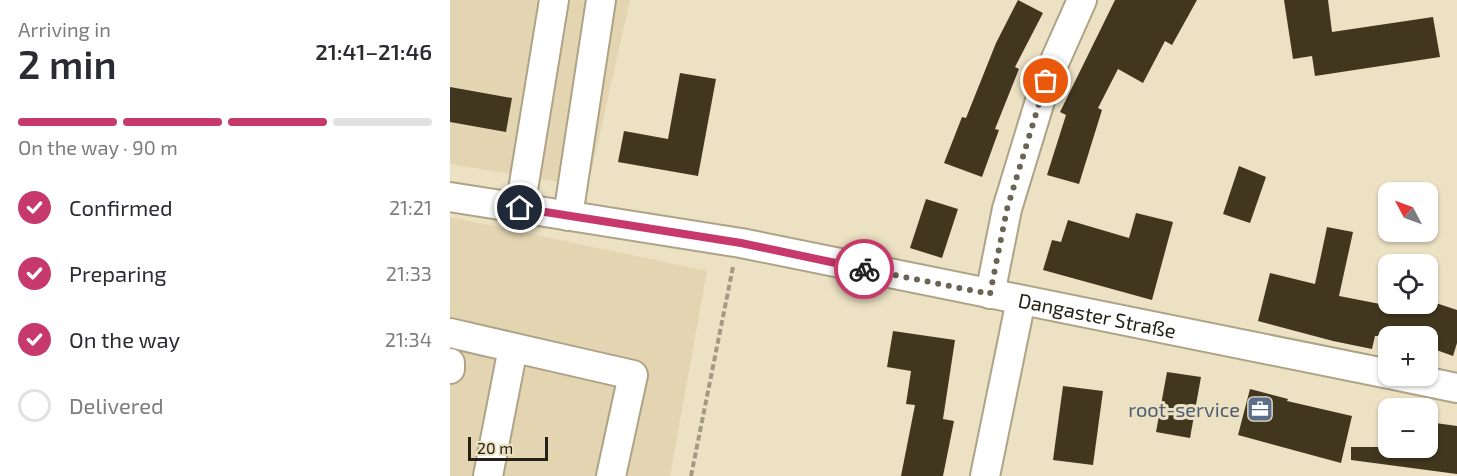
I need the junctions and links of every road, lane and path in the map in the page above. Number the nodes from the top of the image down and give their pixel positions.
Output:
1 (554, 0) edge
2 (601, 0) edge
3 (1082, 0) edge
4 (450, 197) edge
5 (520, 208) junction
6 (568, 216) junction
7 (732, 242) junction
8 (990, 294) junction
9 (1022, 300) junction
10 (450, 333) edge
11 (513, 348) junction
12 (450, 363) edge
13 (450, 369) edge
14 (1378, 372) edge
15 (1438, 384) edge
16 (1457, 388) edge
17 (488, 476) edge
18 (611, 476) edge
19 (691, 476) edge
20 (985, 476) edge

1 - 5 street
2 - 6 street
3 - 8 street
4 - 5 street, Dangaster Straße
5 - 6 street, Dangaster Straße
6 - 7 street, Dangaster Straße
7 - 8 street, Dangaster Straße
7 - 19 path
8 - 9 street, Dangaster Straße
9 - 14 street, Dangaster Straße
9 - 20 street
10 - 11 street
11 - 17 street
11 - 18 street
12 - 13 street
15 - 16 street

